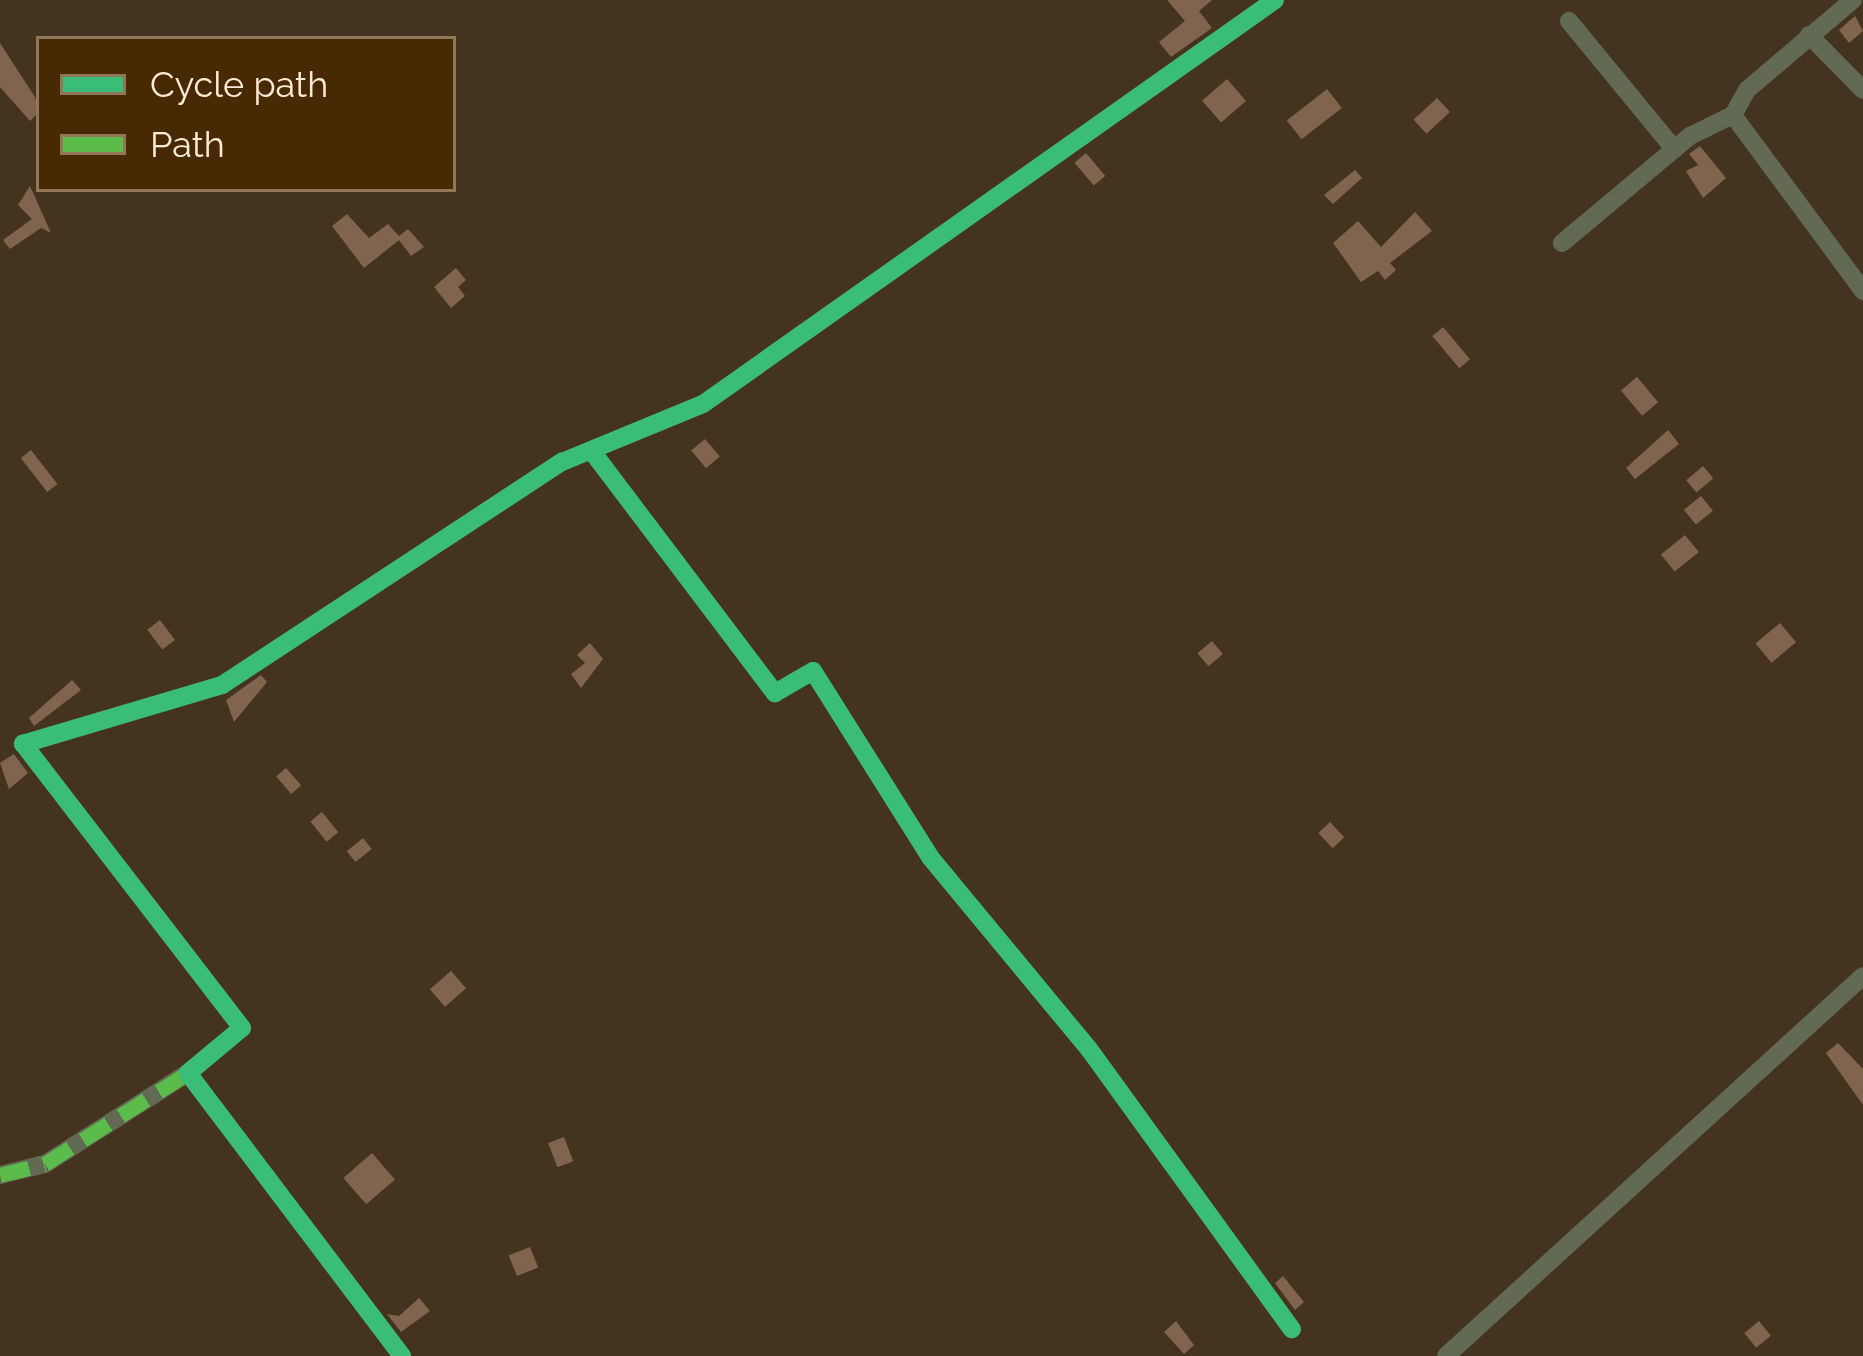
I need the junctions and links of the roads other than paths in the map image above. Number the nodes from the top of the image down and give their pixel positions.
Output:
1 (1275, 0) edge
2 (1853, 0) edge
3 (1569, 21) dead end
4 (1809, 35) junction
5 (1863, 90) edge
6 (1733, 116) junction
7 (1674, 149) junction
8 (1562, 243) dead end
9 (1863, 290) edge
10 (594, 454) junction
11 (1863, 976) edge
12 (188, 1073) junction
13 (0, 1175) edge
14 (1292, 1329) dead end
15 (403, 1356) edge
16 (1446, 1356) edge

1 - 10 street
2 - 4 street
3 - 7 street
4 - 5 street
4 - 6 street
6 - 7 street
6 - 9 street
7 - 8 street
10 - 12 street
10 - 14 street
11 - 16 street
12 - 13 street
12 - 15 street

